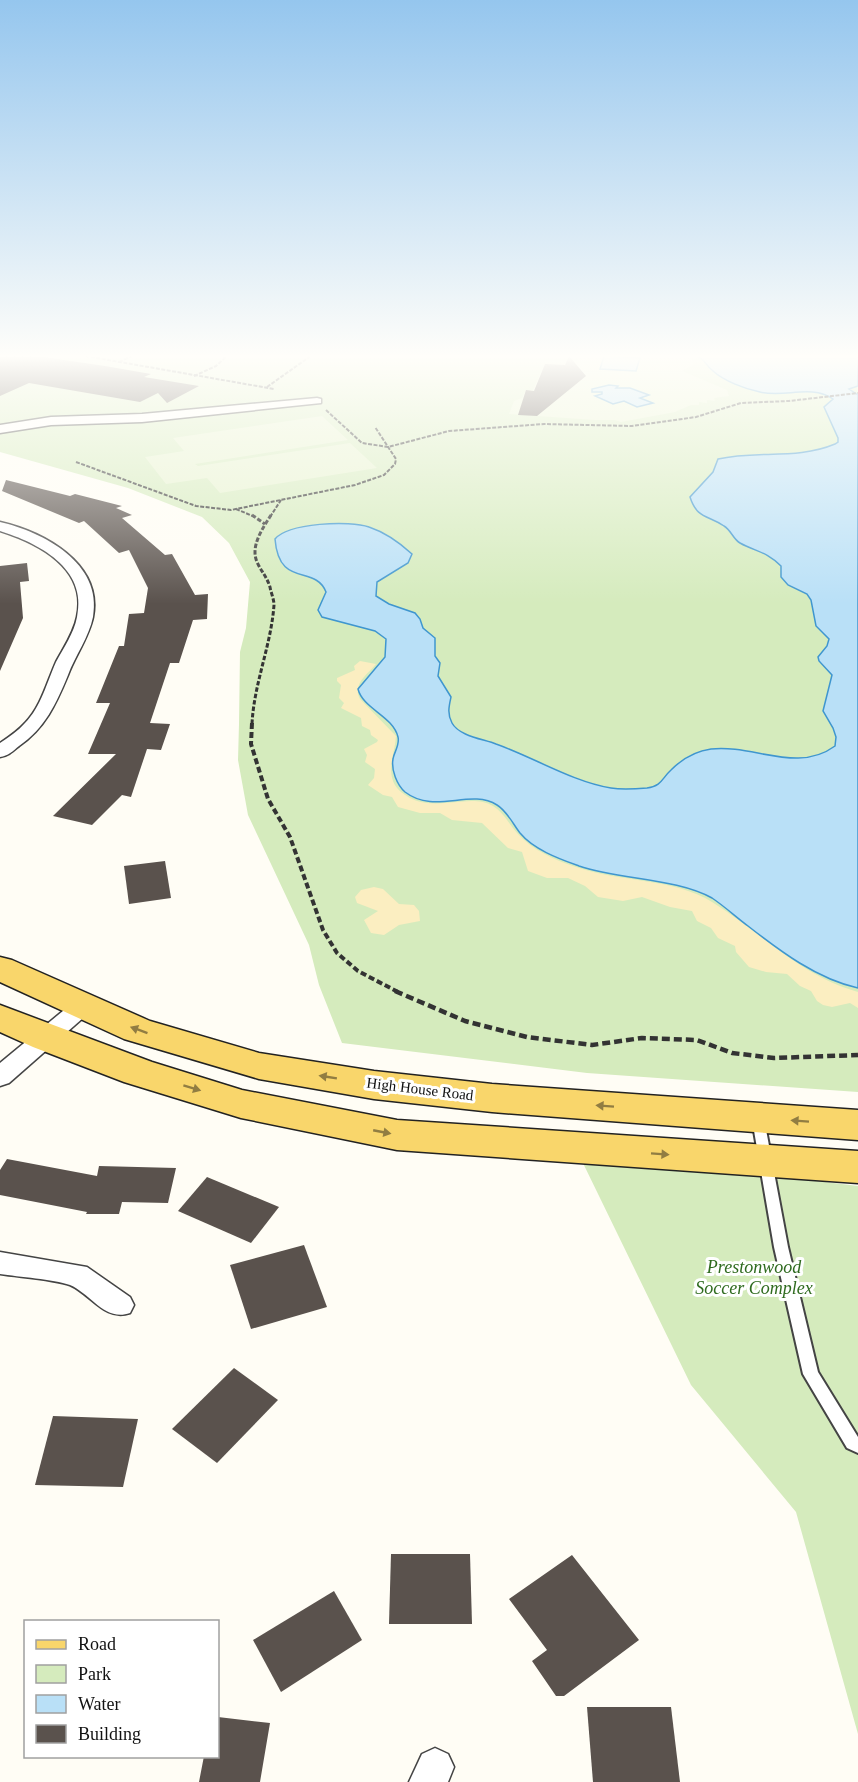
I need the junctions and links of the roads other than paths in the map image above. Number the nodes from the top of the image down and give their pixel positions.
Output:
1 (0, 526) edge
2 (0, 752) edge
3 (0, 968) edge
4 (83, 1006) junction
5 (0, 1017) edge
6 (46, 1038) junction
7 (0, 1077) edge
8 (758, 1119) junction
9 (858, 1125) edge
10 (765, 1161) junction
11 (858, 1167) edge
12 (0, 1263) edge
13 (120, 1305) dead end
14 (858, 1446) edge

1 - 2 street
3 - 4 main road, High House Road
4 - 6 street
8 -> 4 main road, High House Road
5 - 6 main road
6 - 7 street
6 -> 10 main road
9 -> 8 main road, High House Road
8 - 10 lane
10 - 11 main road
10 - 14 lane
12 - 13 street

